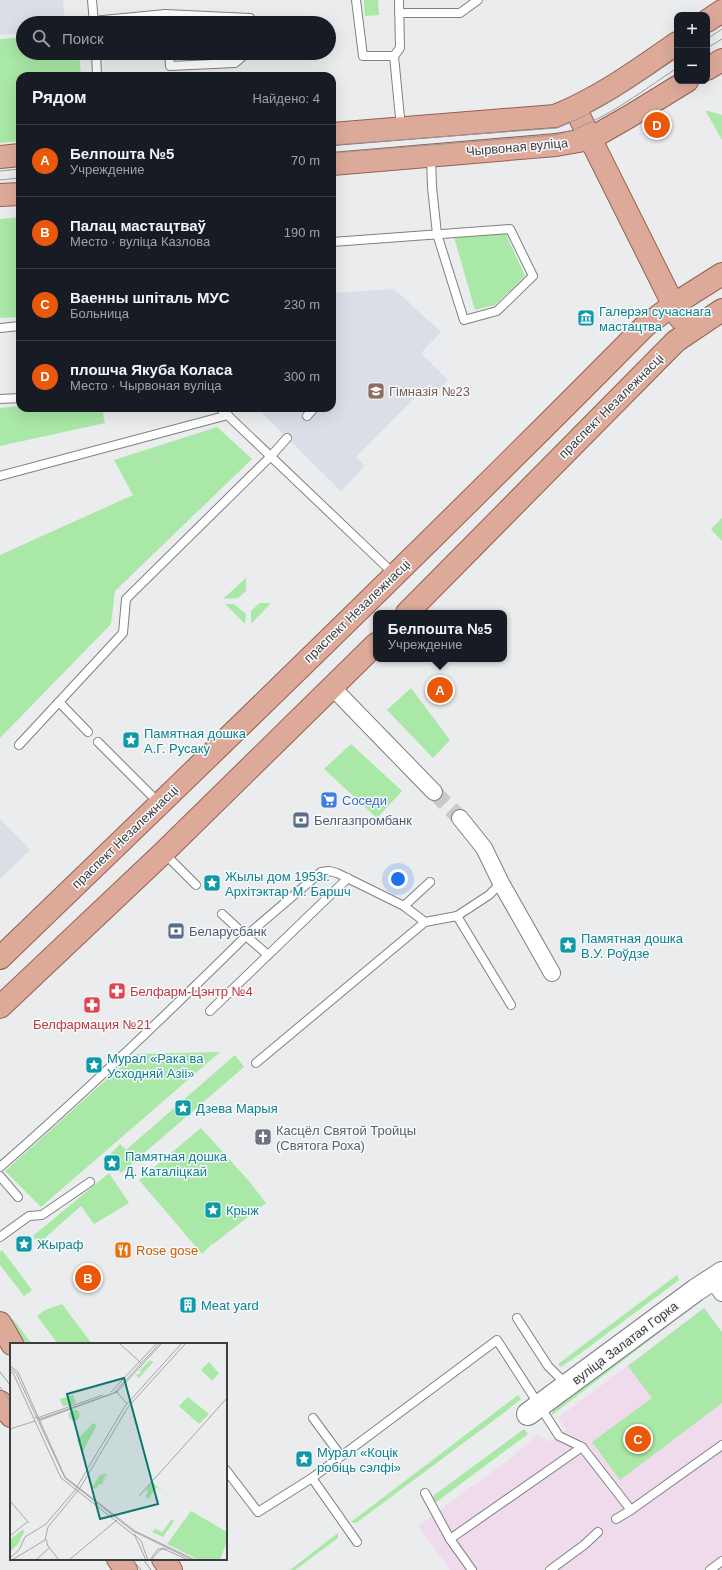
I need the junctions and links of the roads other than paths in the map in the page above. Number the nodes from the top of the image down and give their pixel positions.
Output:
1 (92, 0) edge
2 (356, 0) edge
3 (399, 0) edge
4 (478, 0) edge
5 (722, 11) edge
6 (399, 13) junction
7 (165, 14) joint
8 (93, 16) edge
9 (147, 16) edge
10 (208, 16) edge
11 (710, 19) edge
12 (674, 45) edge
13 (394, 56) junction
14 (96, 60) edge
15 (170, 60) edge
16 (239, 60) edge
17 (722, 60) edge
18 (710, 67) edge
19 (97, 72) edge
20 (682, 84) edge
21 (575, 108) junction
22 (401, 129) junction
23 (336, 134) edge
24 (590, 139) junction
25 (16, 155) edge
26 (431, 155) junction
27 (0, 157) edge
28 (336, 164) edge
29 (16, 194) edge
30 (0, 195) edge
31 (437, 234) junction
32 (336, 242) edge
33 (722, 274) edge
34 (673, 305) junction
35 (718, 315) edge
36 (16, 326) edge
37 (0, 328) edge
38 (687, 334) junction
39 (16, 398) edge
40 (0, 399) edge
41 (225, 412) edge
42 (310, 412) edge
43 (228, 415) junction
44 (307, 416) dead end
45 (287, 438) dead end
46 (271, 456) junction
47 (0, 476) edge
48 (395, 575) junction
49 (410, 610) edge
50 (373, 647) edge
51 (333, 688) junction
52 (59, 702) junction
53 (88, 732) dead end
54 (98, 742) dead end
55 (19, 745) dead end
56 (434, 792) tunnel mouth
57 (160, 804) junction
58 (460, 818) tunnel mouth
59 (164, 852) junction
60 (348, 878) junction
61 (430, 882) dead end
62 (501, 883) junction
63 (196, 885) dead end
64 (404, 906) junction
65 (222, 914) dead end
66 (457, 916) junction
67 (425, 922) junction
68 (246, 936) junction
69 (268, 955) junction
70 (0, 958) edge
71 (552, 973) dead end
72 (511, 1005) dead end
73 (0, 1007) edge
74 (210, 1011) dead end
75 (256, 1063) dead end
76 (0, 1167) edge
77 (0, 1176) edge
78 (90, 1182) dead end
79 (18, 1197) dead end
80 (0, 1237) edge
81 (719, 1282) edge
82 (517, 1318) dead end
83 (0, 1323) edge
84 (11, 1343) edge
85 (568, 1385) junction
86 (0, 1402) edge
87 (534, 1410) junction
88 (10, 1415) edge
89 (313, 1418) dead end
90 (722, 1445) edge
91 (582, 1447) junction
92 (341, 1456) junction
93 (227, 1471) edge
94 (312, 1478) junction
95 (425, 1493) dead end
96 (631, 1510) junction
97 (616, 1519) dead end
98 (598, 1532) dead end
99 (450, 1539) junction
100 (357, 1542) dead end
101 (119, 1560) edge
102 (164, 1560) edge
103 (722, 1562) edge
104 (126, 1570) edge
105 (171, 1570) edge
106 (472, 1570) edge
107 (550, 1570) edge
108 (710, 1570) edge

1 - 8 lane
2 - 13 lane
3 - 6 lane
4 - 6 lane
5 - 11 main road
6 - 13 lane
7 - 9 lane
7 - 10 lane
12 - 21 main road, Чырвоная вуліца
13 - 22 lane
14 - 19 lane
15 - 16 lane
17 - 18 main road
20 - 24 main road, Чырвоная вуліца
21 - 22 main road, Чырвоная вуліца
21 - 24 main road
22 - 23 main road, Чырвоная вуліца
24 - 26 main road, Чырвоная вуліца
24 - 34 main road
25 - 27 main road
26 - 28 main road, Чырвоная вуліца
26 - 31 lane
29 - 30 main road
31 - 31 lane
31 - 32 lane
33 - 34 main road, праспект Незалежнасці
34 - 38 main road
34 - 48 main road, праспект Незалежнасці
35 - 38 main road, праспект Незалежнасці
36 - 37 lane
38 - 49 main road, праспект Незалежнасці
39 - 40 lane
41 - 43 lane
42 - 44 lane
43 - 46 lane
43 - 47 lane
45 - 46 lane
46 - 48 lane
46 - 52 lane
48 - 57 main road, праспект Незалежнасці
50 - 51 main road
51 - 56 street
51 - 59 main road
52 - 53 lane
52 - 55 lane
54 - 57 lane
57 - 70 main road, праспект Незалежнасці
58 - 62 street
59 - 63 lane
59 - 73 main road
60 - 64 lane
60 - 68 lane
60 - 69 lane
61 - 64 lane
62 - 66 lane
62 - 71 street
64 - 67 lane
65 - 68 lane
66 - 67 lane
66 - 72 lane
67 - 75 lane
68 - 69 lane
68 - 76 lane
69 - 74 lane
77 - 79 lane
78 - 80 lane
81 - 85 street, вуліца Залатая Горка
82 - 85 lane
83 - 84 main road
85 - 87 street, вуліца Залатая Горка
86 - 88 main road
87 - 91 lane
87 - 92 lane
89 - 92 lane
90 - 96 lane
91 - 96 lane
91 - 99 lane
92 - 94 lane
93 - 94 lane
94 - 100 lane
95 - 99 lane
96 - 97 lane
98 - 107 lane
99 - 106 lane
101 - 104 main road
102 - 105 main road
103 - 108 lane

